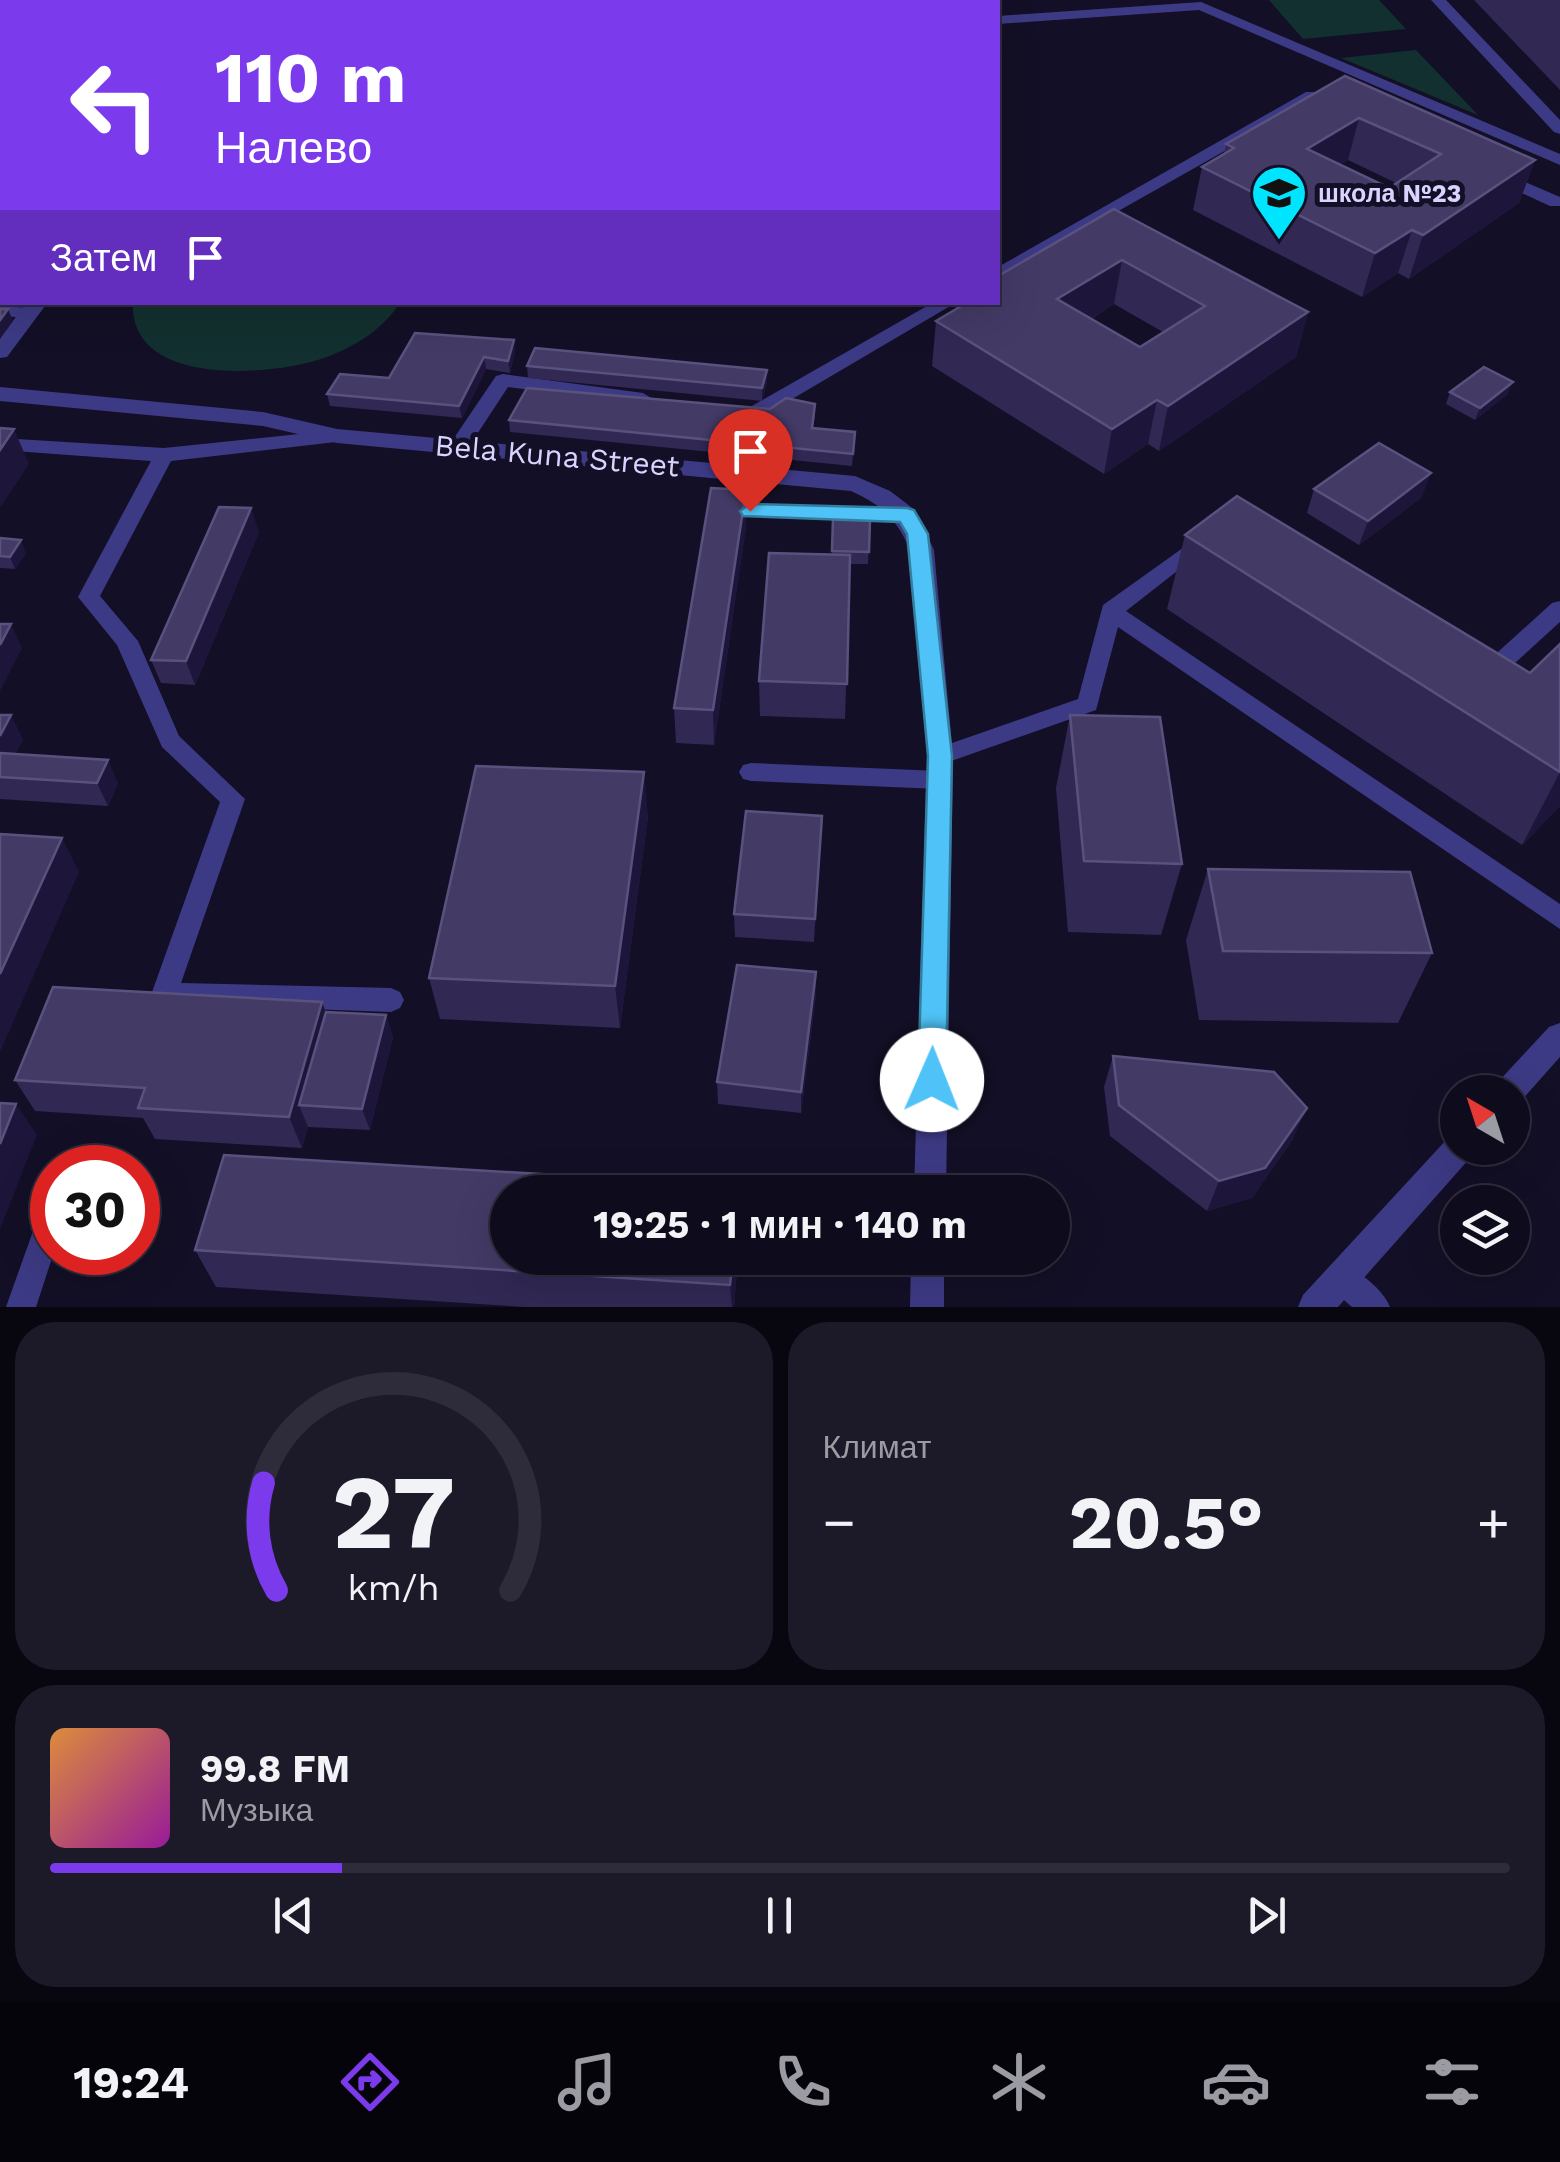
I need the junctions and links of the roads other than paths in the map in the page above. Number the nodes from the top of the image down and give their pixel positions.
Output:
1 (1438, 0) edge
2 (1000, 20) edge
3 (1362, 116) edge
4 (1560, 129) edge
5 (1560, 160) edge
6 (1477, 167) edge
7 (1556, 202) dead end
8 (1000, 273) edge
9 (943, 305) edge
10 (34, 308) edge
11 (0, 311) edge
12 (0, 352) edge
13 (0, 394) edge
14 (657, 401) edge
15 (715, 409) edge
16 (336, 436) junction
17 (0, 444) edge
18 (459, 446) junction
19 (164, 455) junction
20 (750, 511) dead end
21 (907, 516) junction
22 (1217, 530) edge
23 (1560, 609) edge
24 (1110, 611) junction
25 (1458, 677) edge
26 (940, 768) junction
27 (751, 772) dead end
28 (1560, 918) edge
29 (391, 1000) dead end
30 (1560, 1036) edge
31 (1524, 1075) edge
32 (1444, 1165) edge
33 (930, 1175) edge
34 (31, 1275) edge
35 (928, 1275) edge
36 (1341, 1278) junction
37 (20, 1307) edge
38 (927, 1307) edge
39 (1315, 1307) edge
40 (1375, 1307) edge

1 - 4 lane
2 - 5 lane
3 - 8 lane
6 - 7 lane
9 - 15 lane
10 - 11 lane
10 - 12 street
13 - 16 street, Bela Kuna Street
14 - 18 lane
16 - 18 street, Bela Kuna Street
16 - 19 lane
17 - 19 lane
18 - 21 street, Bela Kuna Street
19 - 29 lane
20 - 21 lane
21 - 26 street
22 - 24 lane
23 - 25 lane
24 - 26 lane
24 - 28 lane
26 - 27 lane
26 - 33 street
30 - 31 street
32 - 36 street
34 - 37 lane
35 - 38 street
36 - 39 street
36 - 40 lane

